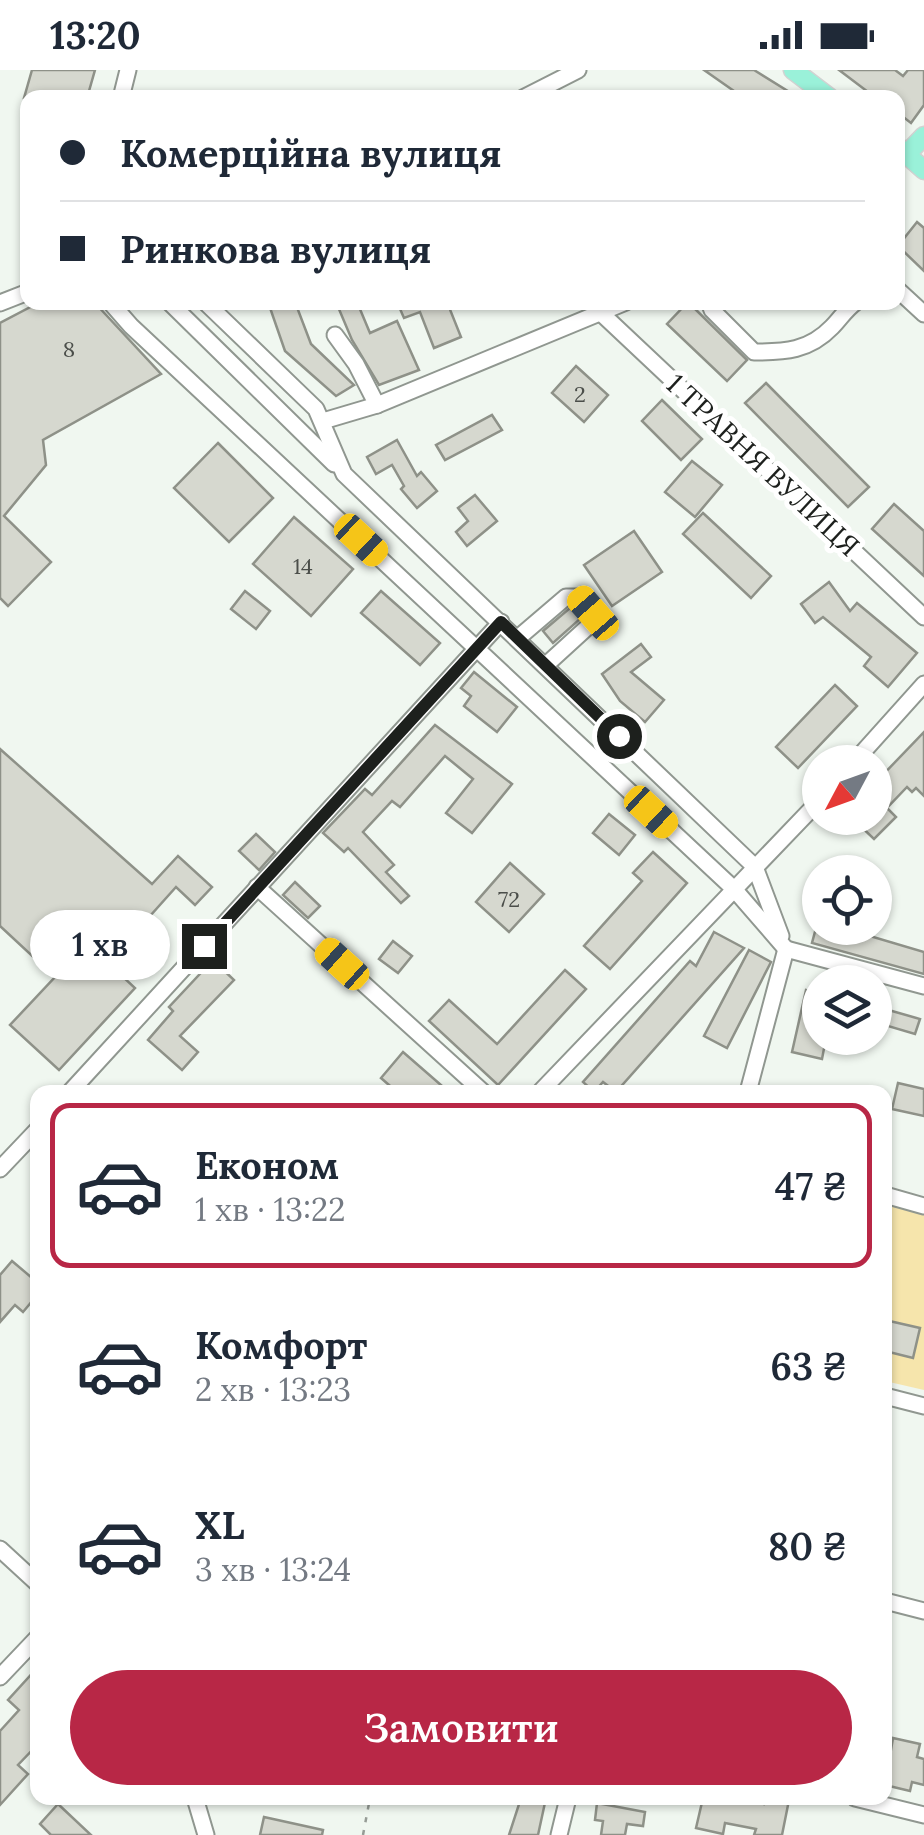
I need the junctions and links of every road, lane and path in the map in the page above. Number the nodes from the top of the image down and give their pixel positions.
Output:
1 (578, 70) edge
2 (793, 70) edge
3 (539, 90) edge
4 (819, 90) edge
5 (905, 296) edge
6 (117, 310) edge
7 (178, 310) edge
8 (214, 310) edge
9 (607, 310) edge
10 (712, 310) edge
11 (849, 310) edge
12 (602, 312) junction
13 (924, 314) edge
14 (335, 335) dead end
15 (377, 404) junction
16 (324, 421) junction
17 (344, 474) junction
18 (924, 617) edge
19 (501, 622) junction
20 (518, 638) junction
21 (476, 646) junction
22 (546, 665) junction
23 (564, 684) junction
24 (924, 684) edge
25 (541, 709) junction
26 (869, 745) edge
27 (802, 819) edge
28 (754, 868) junction
29 (257, 887) junction
30 (734, 888) junction
31 (786, 949) junction
32 (924, 986) edge
33 (76, 1085) edge
34 (475, 1085) edge
35 (547, 1085) edge
36 (750, 1085) edge
37 (30, 1137) edge
38 (0, 1169) edge
39 (892, 1197) edge
40 (924, 1206) edge
41 (892, 1398) edge
42 (924, 1406) edge
43 (0, 1550) edge
44 (30, 1577) edge
45 (892, 1603) edge
46 (924, 1611) edge
47 (30, 1645) edge
48 (0, 1677) edge
49 (197, 1805) edge
50 (368, 1805) edge
51 (566, 1805) edge
52 (886, 1805) edge
53 (924, 1814) edge
54 (206, 1835) edge
55 (362, 1835) edge
56 (559, 1835) edge

1 - 3 street
2 - 4 main road
5 - 13 street
6 - 21 street
7 - 17 street
8 - 16 street
9 - 12 street
10 - 11 street
12 - 15 street
12 - 18 street, 1 ТРАВНЯ ВУЛИЦЯ
14 - 15 street
15 - 16 street
16 - 17 street
17 - 19 street
19 - 20 street
19 - 21 street
20 - 22 street
20 - 22 street
21 - 25 street
21 - 29 street
22 - 23 street
23 - 25 street
23 - 28 street
24 - 26 street
25 - 30 street
27 - 28 street
28 - 30 street
28 - 31 street
29 - 33 street
29 - 34 street
30 - 31 street
30 - 35 street
31 - 32 street
31 - 36 street
37 - 38 street
39 - 40 street
41 - 42 street
43 - 44 street
45 - 46 street
47 - 48 street
49 - 54 street
50 - 55 path
51 - 56 street
52 - 53 street

